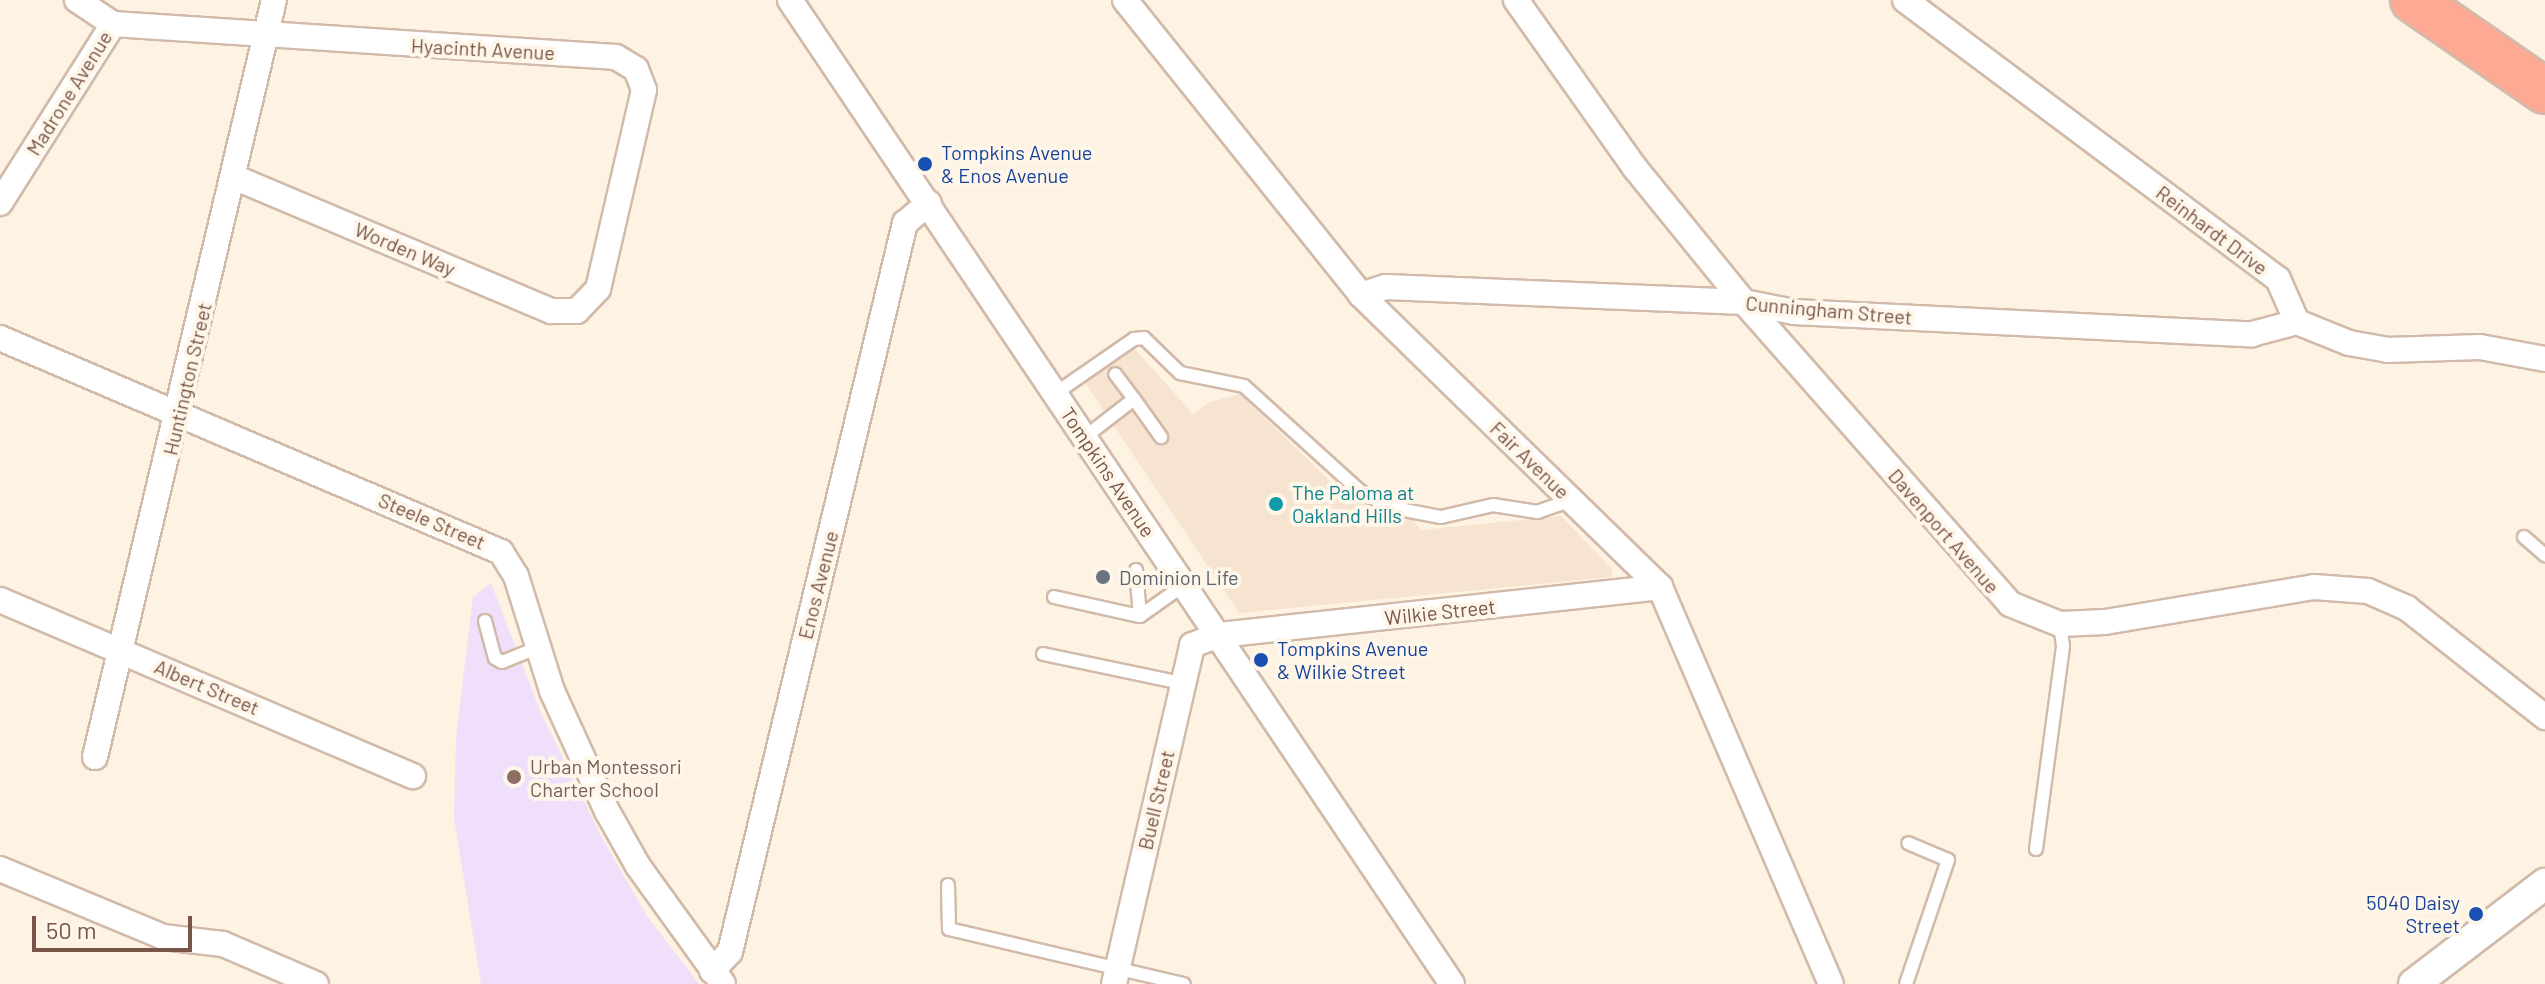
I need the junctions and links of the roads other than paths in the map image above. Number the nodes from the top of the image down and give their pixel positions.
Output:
1 (77, 0) edge
2 (274, 0) edge
3 (790, 0) edge
4 (1125, 0) edge
5 (1516, 0) edge
6 (1905, 0) edge
7 (2413, 0) edge
8 (2445, 0) edge
9 (113, 24) junction
10 (264, 37) junction
11 (2545, 58) edge
12 (2545, 91) edge
13 (234, 177) junction
14 (0, 203) edge
15 (929, 203) junction
16 (1361, 295) junction
17 (1744, 302) junction
18 (577, 311) joint
19 (2297, 322) junction
20 (0, 338) edge
21 (2545, 359) edge
22 (1115, 374) dead end
23 (1056, 393) junction
24 (1134, 399) junction
25 (178, 417) junction
26 (1085, 437) junction
27 (1161, 437) dead end
28 (1571, 500) junction
29 (2524, 537) dead end
30 (2545, 555) edge
31 (1136, 570) dead end
32 (1184, 585) junction
33 (1660, 587) junction
34 (1054, 597) dead end
35 (0, 600) edge
36 (1140, 616) junction
37 (485, 621) dead end
38 (2060, 624) junction
39 (1220, 635) junction
40 (537, 648) junction
41 (123, 652) junction
42 (1043, 654) dead end
43 (1182, 683) junction
44 (2545, 717) edge
45 (95, 757) dead end
46 (413, 776) dead end
47 (1908, 843) dead end
48 (2036, 849) dead end
49 (0, 869) edge
50 (2545, 884) edge
51 (948, 885) dead end
52 (1115, 976) edge
53 (718, 978) edge
54 (316, 984) edge
55 (1184, 984) edge
56 (1452, 984) edge
57 (1831, 984) edge
58 (1906, 984) edge
59 (2414, 984) edge

1 - 9 street, Hyacinth Avenue
2 - 10 street, Huntington Street
3 - 15 street, Tompkins Avenue
4 - 16 street, Fair Avenue
5 - 17 street, Davenport Avenue
6 - 19 street, Reinhardt Drive
7 - 12 highway
8 - 11 highway
9 - 10 street, Hyacinth Avenue
9 - 14 street, Madrone Avenue
10 - 13 street, Huntington Street
10 - 18 street, Hyacinth Avenue
13 - 18 street, Worden Way
13 - 25 street, Huntington Street
15 - 23 street, Tompkins Avenue
15 - 53 street, Enos Avenue
16 - 17 street, Cunningham Street
16 - 28 street, Fair Avenue
17 - 19 street, Cunningham Street
17 - 38 street, Davenport Avenue
19 - 21 street
20 - 25 street, Steele Street
22 - 24 lane
23 - 26 street, Tompkins Avenue
23 - 28 lane
24 - 26 lane
24 - 27 lane
25 - 40 street, Steele Street
25 - 41 street, Huntington Street
26 - 32 street, Tompkins Avenue
28 - 33 street, Fair Avenue
29 - 30 lane
31 - 36 lane
32 - 36 lane
32 - 39 street, Tompkins Avenue
33 - 39 street, Wilkie Street
33 - 57 street, Fair Avenue
34 - 36 lane
35 - 41 street, Albert Street
37 - 40 lane
38 - 44 street, Davenport Avenue
38 - 48 lane
39 - 43 street, Buell Street
39 - 56 street, Tompkins Avenue
40 - 53 street, Steele Street
41 - 45 street, Huntington Street
41 - 46 street, Albert Street
42 - 43 lane
43 - 52 street, Buell Street
47 - 58 lane
49 - 54 street
50 - 59 street
51 - 52 lane
52 - 55 lane

